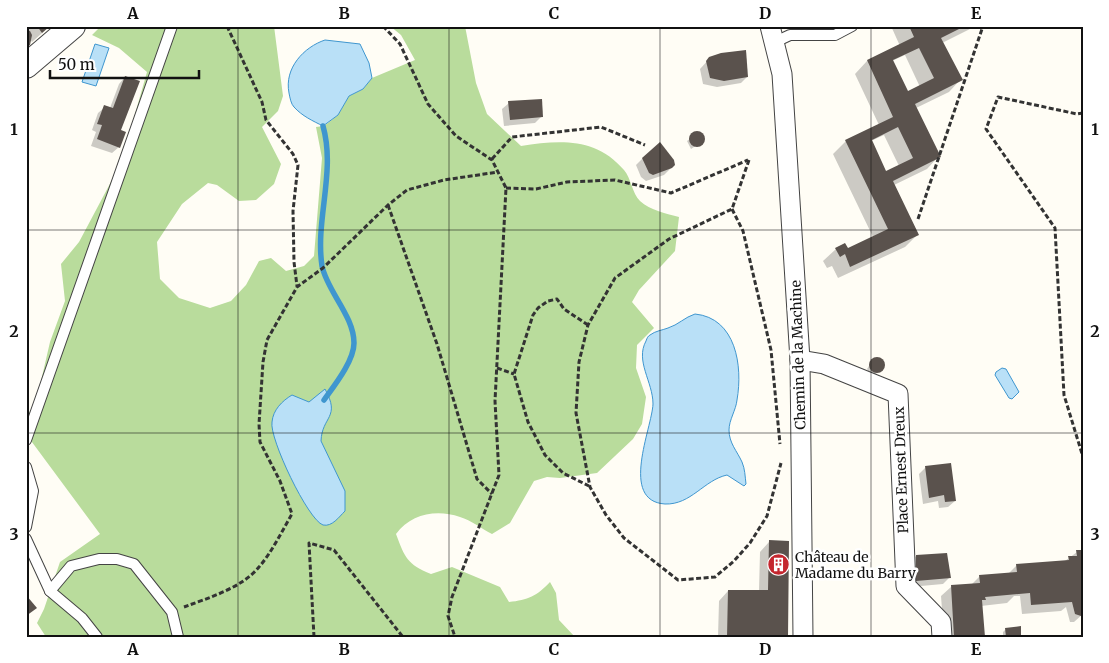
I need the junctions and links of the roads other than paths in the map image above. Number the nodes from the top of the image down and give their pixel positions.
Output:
1 (73, 26) edge
2 (172, 26) edge
3 (852, 26) edge
4 (772, 34) edge
5 (26, 66) edge
6 (800, 360) junction
7 (26, 440) edge
8 (26, 468) edge
9 (26, 527) edge
10 (26, 539) edge
11 (50, 591) junction
12 (98, 637) edge
13 (178, 637) edge
14 (803, 637) edge
15 (942, 637) edge

1 - 5 street
2 - 7 lane
3 - 4 lane
4 - 6 street, Chemin de la Machine
6 - 14 street, Chemin de la Machine
6 - 15 street, Place Ernest Dreux
8 - 9 lane
10 - 11 lane
11 - 12 lane
11 - 13 lane

